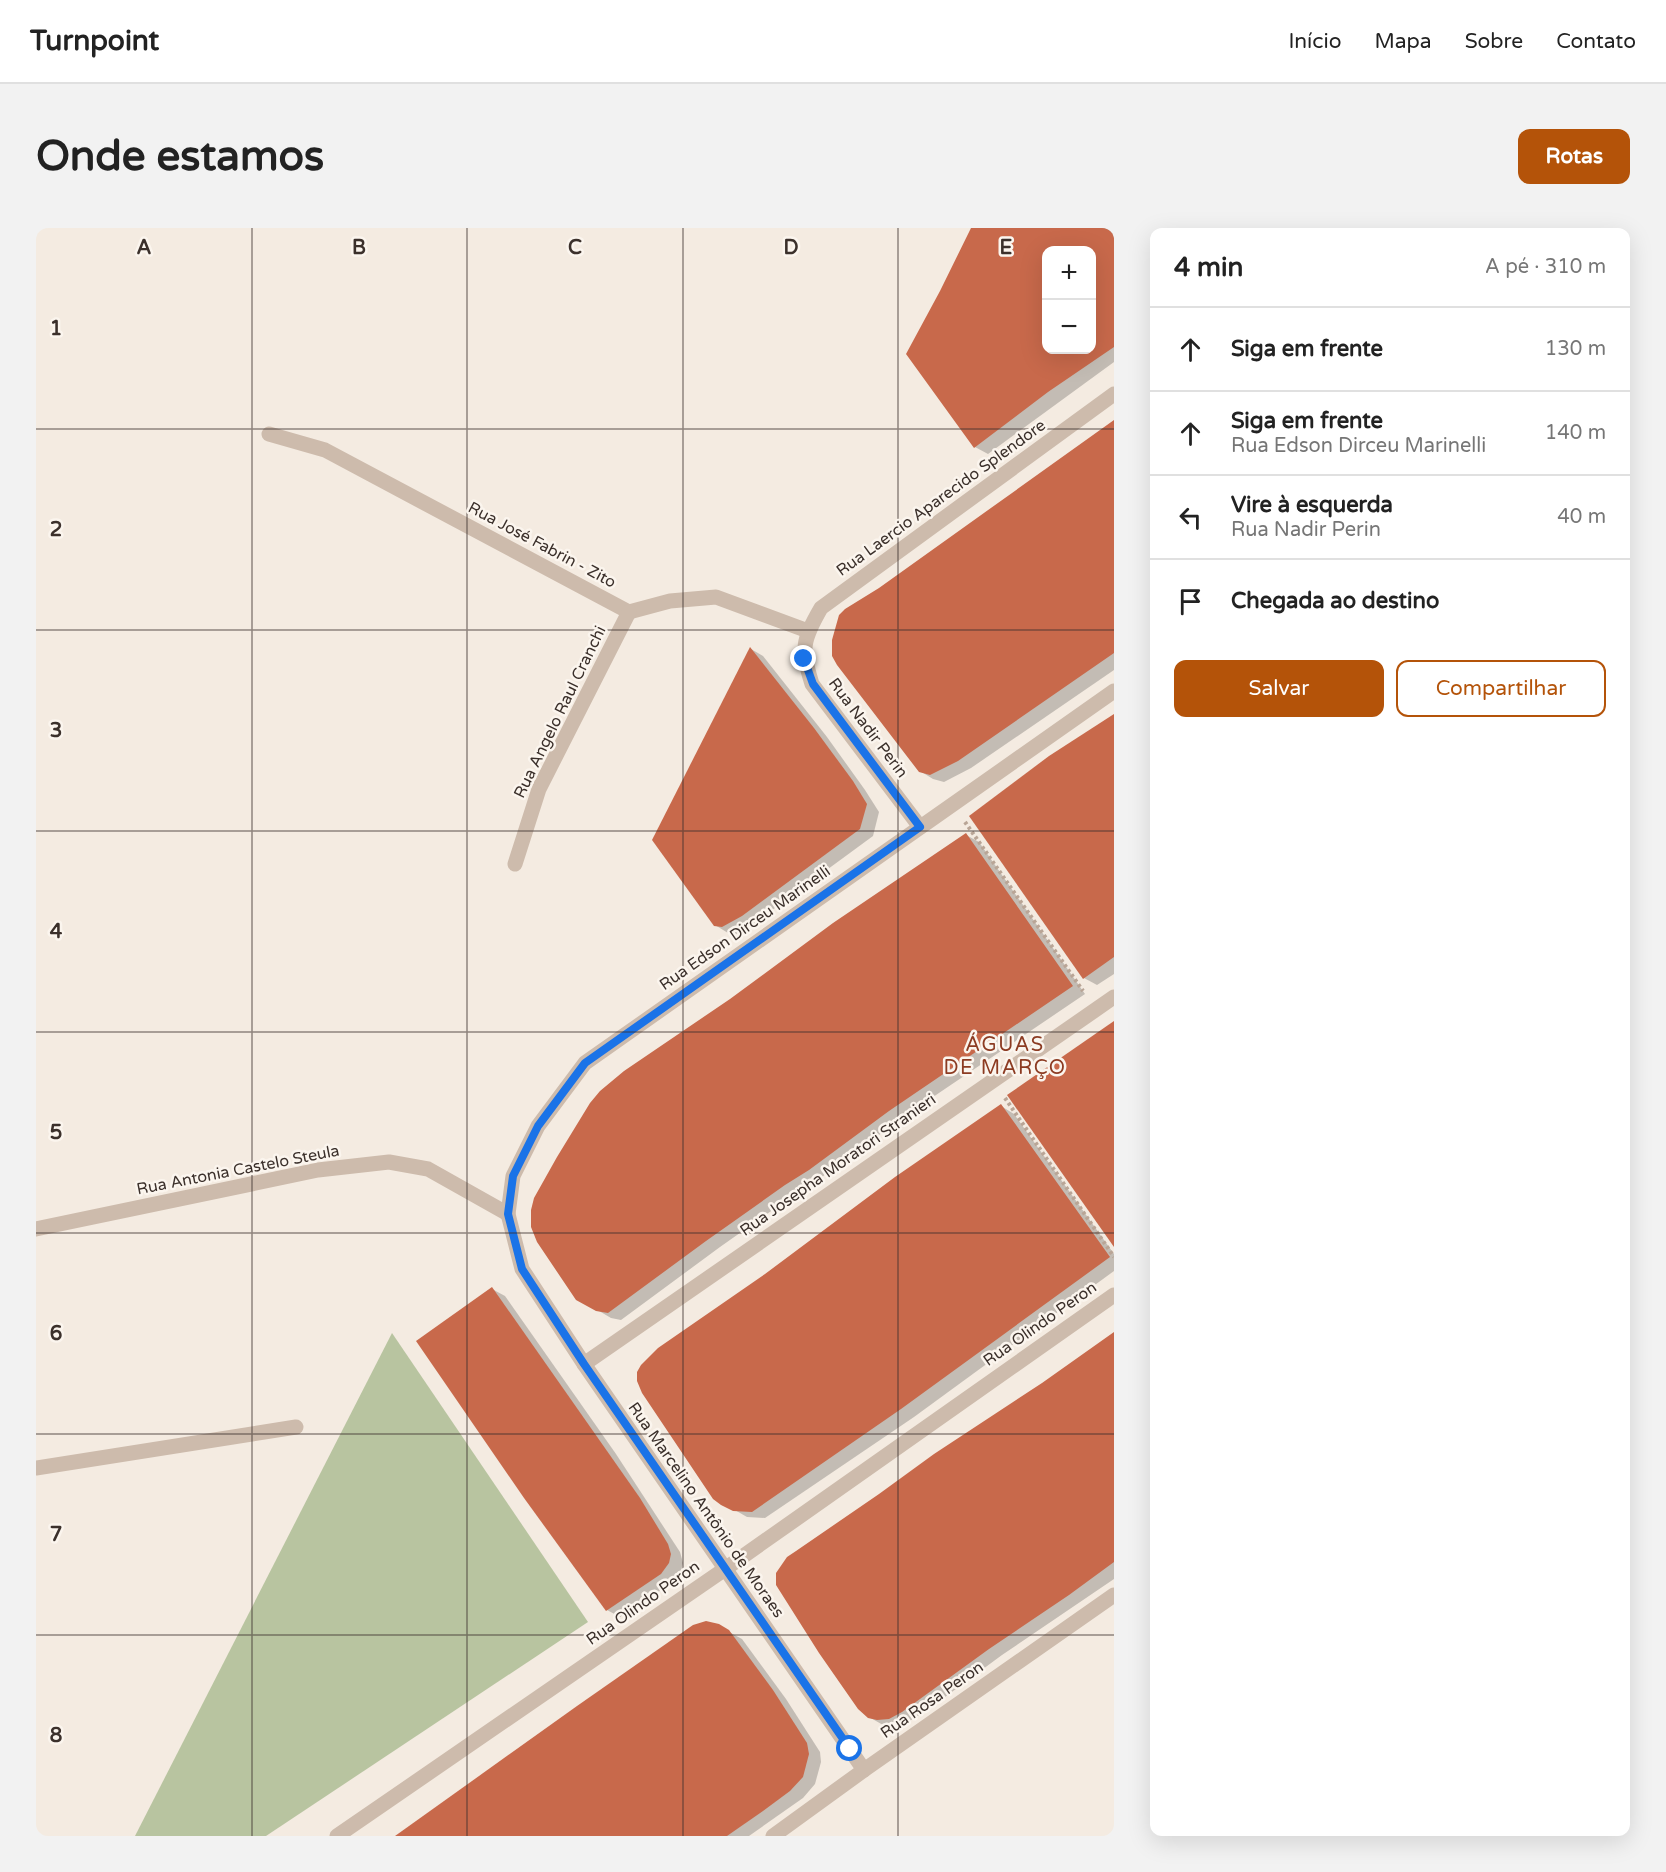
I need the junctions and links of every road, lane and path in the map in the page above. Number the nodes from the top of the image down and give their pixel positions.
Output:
1 (1114, 394) edge
2 (269, 434) dead end
3 (629, 612) junction
4 (806, 638) junction
5 (1114, 691) edge
6 (953, 804) junction
7 (920, 827) junction
8 (515, 864) dead end
9 (1114, 997) edge
10 (1096, 1010) junction
11 (992, 1080) junction
12 (508, 1214) junction
13 (36, 1229) edge
14 (1114, 1257) edge
15 (522, 1269) joint
16 (1114, 1295) edge
17 (584, 1364) junction
18 (296, 1427) dead end
19 (36, 1468) edge
20 (725, 1569) junction
21 (1114, 1595) edge
22 (864, 1770) junction
23 (337, 1836) edge
24 (773, 1836) edge

1 - 4 street, Rua Laercio Aparecido Splendore
2 - 3 street, Rua José Fabrin - Zito
3 - 4 street
3 - 8 street, Rua Angelo Raul Cranchi
4 - 7 street, Rua Nadir Perin
5 - 6 street, Rua Edson Dirceu Marinelli
6 - 7 street, Rua Edson Dirceu Marinelli
6 - 10 path
7 - 12 street, Rua Edson Dirceu Marinelli
9 - 10 street, Rua Josepha Moratori Stranieri
10 - 11 street, Rua Josepha Moratori Stranieri
11 - 14 path
11 - 17 street, Rua Josepha Moratori Stranieri
12 - 13 street, Rua Antonia Castelo Steula
12 - 15 street, Rua Edson Dirceu Marinelli
15 - 17 street, Rua Marcelino Antônio de Moraes
16 - 20 street, Rua Olindo Peron
17 - 20 street, Rua Marcelino Antônio de Moraes
18 - 19 street
20 - 22 street, Rua Marcelino Antônio de Moraes
20 - 23 street, Rua Olindo Peron
21 - 22 street, Rua Rosa Peron
22 - 24 street, Rua Rosa Peron

